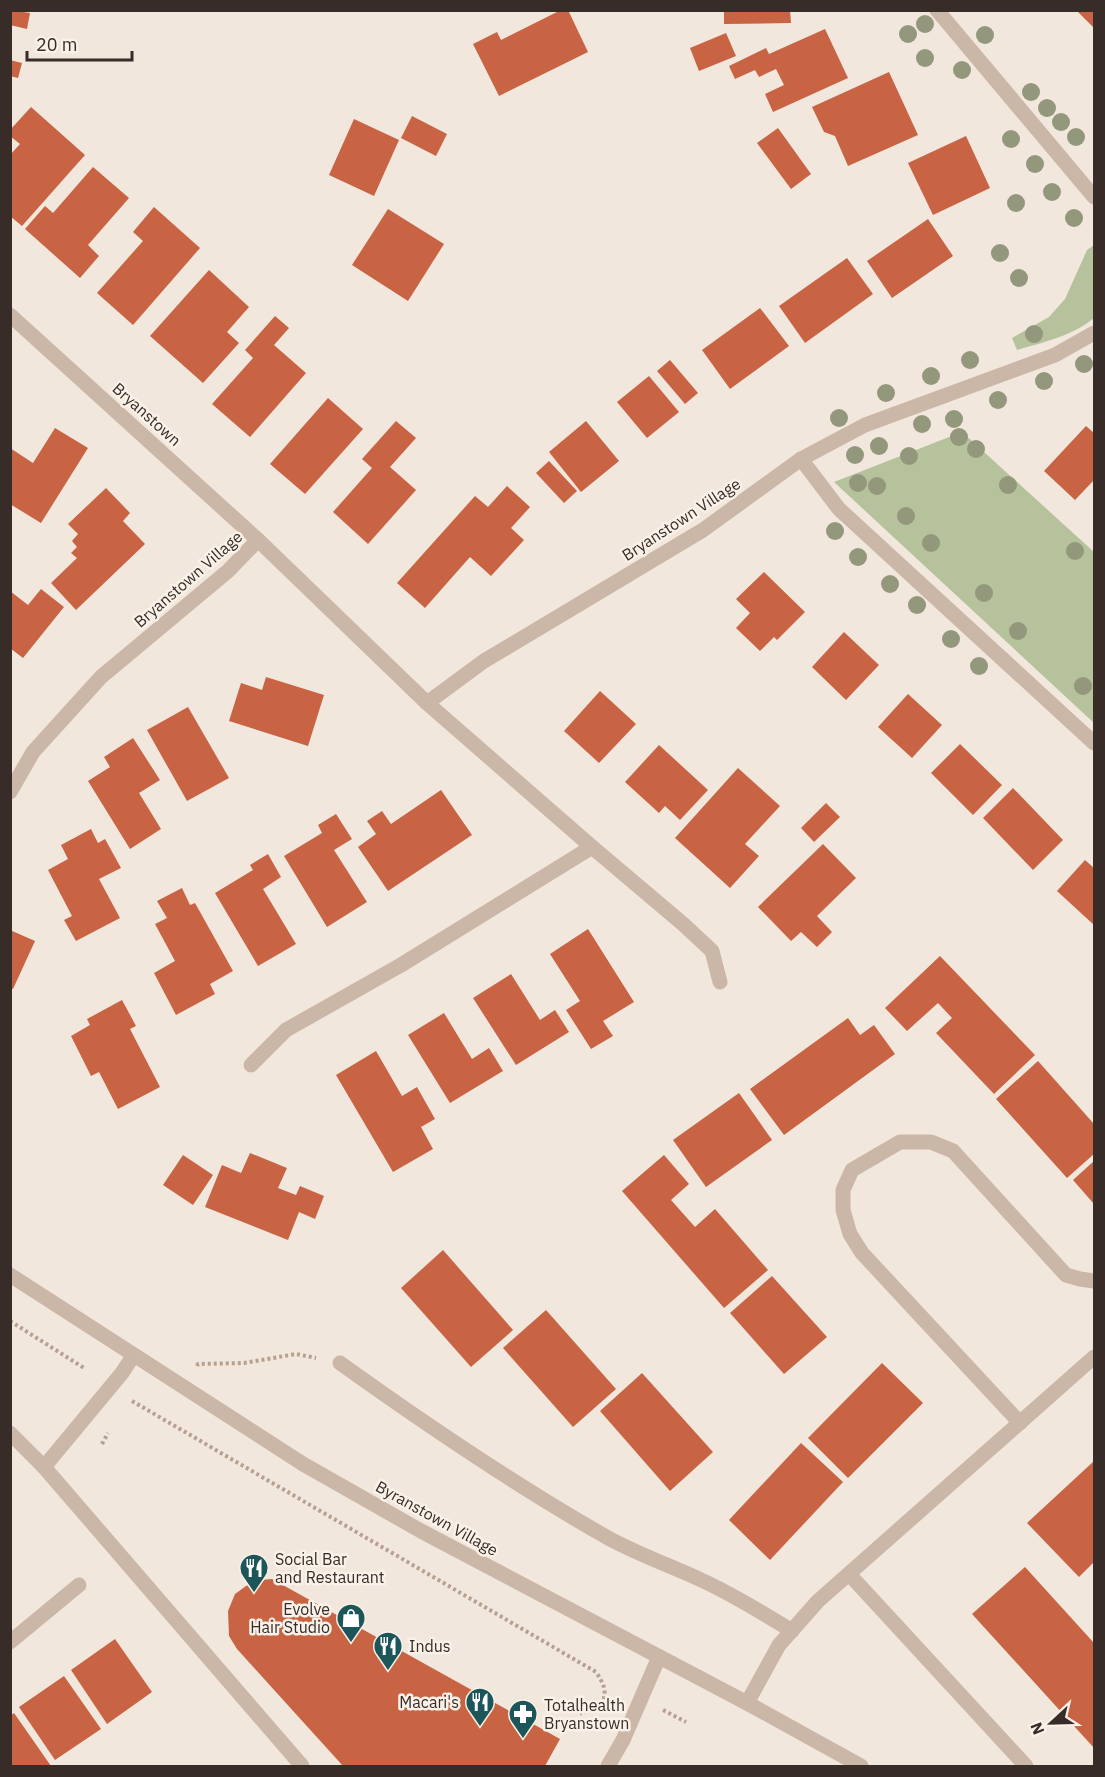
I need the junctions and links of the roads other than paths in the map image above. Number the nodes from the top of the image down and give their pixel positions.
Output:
1 (937, 10) edge
2 (1095, 197) edge
3 (10, 315) edge
4 (1095, 333) edge
5 (801, 459) junction
6 (258, 540) junction
7 (427, 704) junction
8 (1095, 743) edge
9 (10, 792) edge
10 (592, 847) junction
11 (720, 982) dead end
12 (251, 1065) dead end
13 (10, 1275) edge
14 (1095, 1281) edge
15 (133, 1356) junction
16 (1095, 1357) edge
17 (340, 1363) road end
18 (1020, 1423) junction
19 (10, 1433) edge
20 (44, 1467) junction
21 (849, 1574) junction
22 (79, 1585) dead end
23 (792, 1631) junction
24 (10, 1642) edge
25 (659, 1657) junction
26 (747, 1703) junction
27 (302, 1767) edge
28 (608, 1767) edge
29 (861, 1767) edge
30 (1026, 1767) edge

1 - 2 street
3 - 6 street, Bryanstown
4 - 5 street, Bryanstown Village
5 - 7 street, Bryanstown Village
5 - 8 street
6 - 7 street, Bryanstown Village
6 - 9 street, Bryanstown Village
7 - 10 street, Bryanstown Village
10 - 11 street, Bryanstown Village
10 - 12 street
13 - 15 street, Byranstown Village
14 - 18 street
15 - 20 street
15 - 25 street, Byranstown Village
16 - 18 street
17 - 23 street
18 - 21 street
19 - 20 street
20 - 27 street
21 - 23 street
21 - 30 street
22 - 24 street
23 - 26 street
25 - 26 street, Byranstown Village
25 - 28 street
26 - 29 street, Byranstown Village

